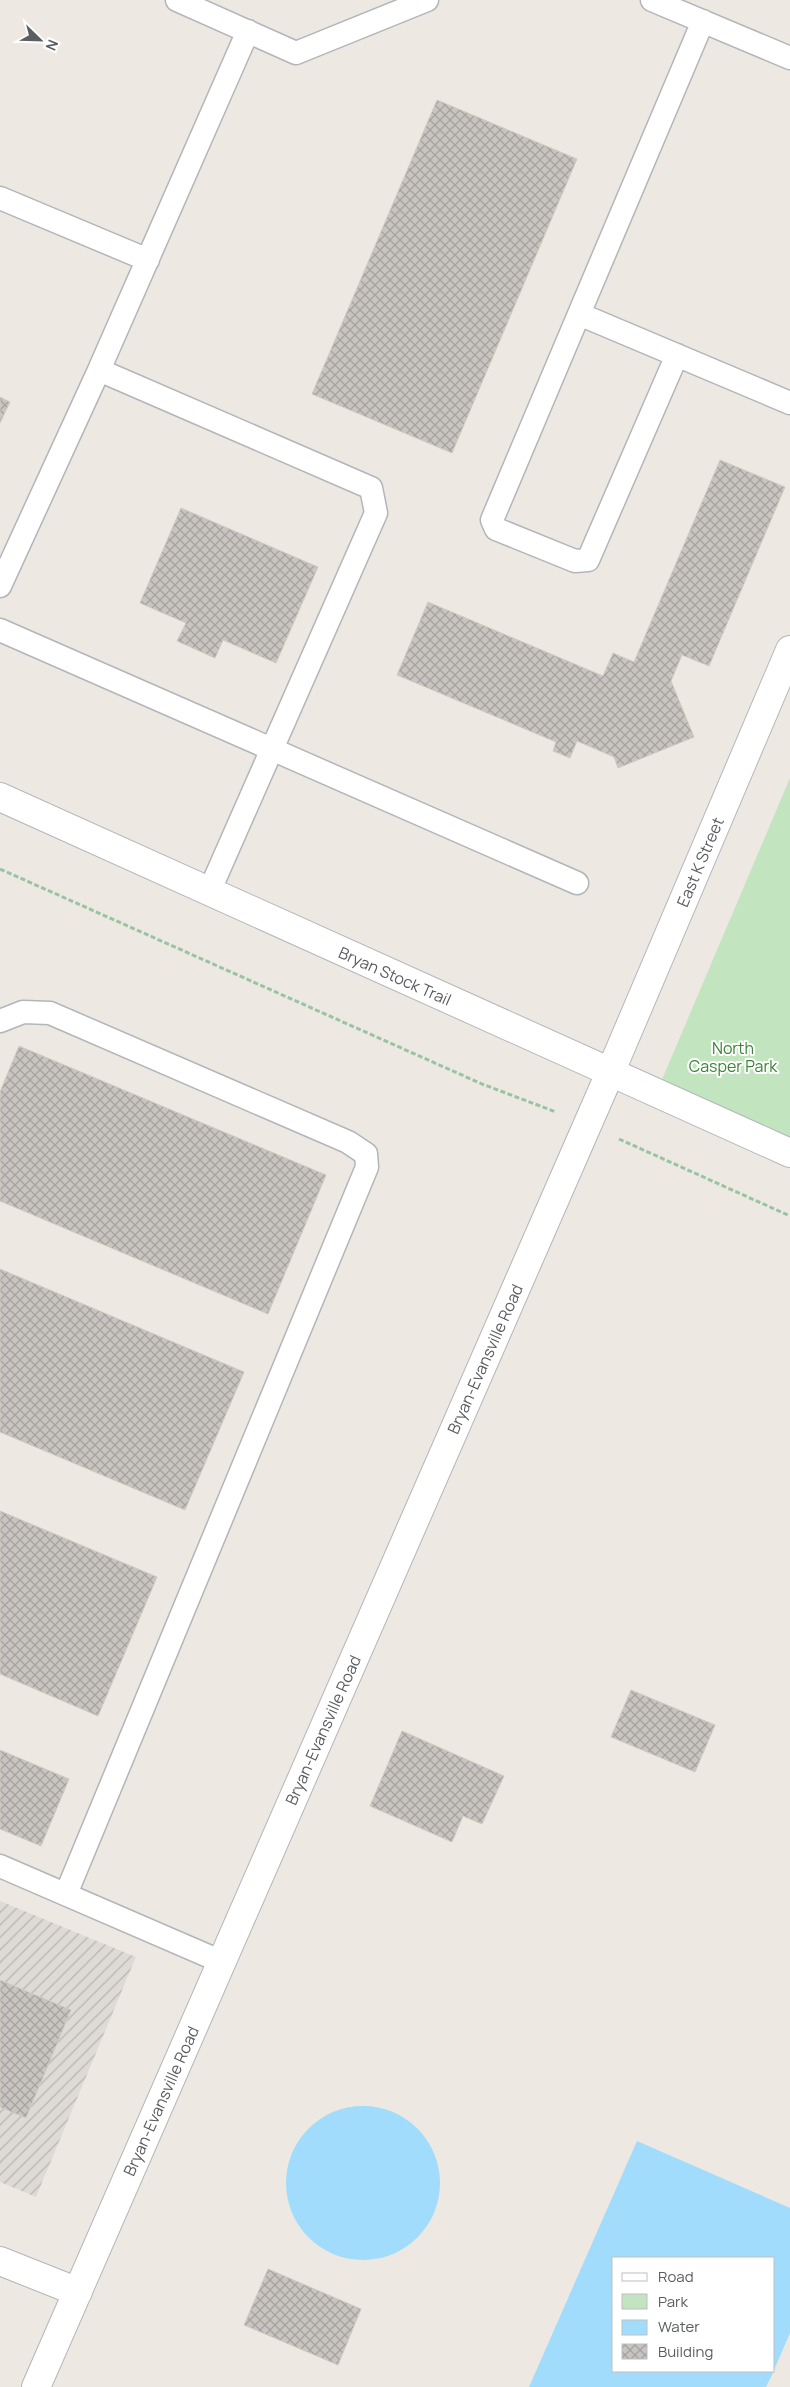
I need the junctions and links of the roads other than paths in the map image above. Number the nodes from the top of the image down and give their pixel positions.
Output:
1 (176, 0) edge
2 (427, 0) edge
3 (652, 0) edge
4 (703, 21) junction
5 (248, 31) junction
6 (790, 58) edge
7 (0, 198) edge
8 (148, 260) junction
9 (579, 314) junction
10 (677, 355) junction
11 (99, 370) junction
12 (790, 403) edge
13 (0, 586) edge
14 (0, 630) edge
15 (790, 650) edge
16 (271, 750) junction
17 (0, 797) edge
18 (577, 883) dead end
19 (209, 892) junction
20 (0, 1020) edge
21 (610, 1073) junction
22 (790, 1153) edge
23 (0, 1866) edge
24 (66, 1894) junction
25 (222, 1962) junction
26 (0, 2261) edge
27 (78, 2292) junction
28 (36, 2387) edge

1 - 5 lane
2 - 5 lane
3 - 4 lane
4 - 6 lane
4 - 9 lane
5 - 8 lane
7 - 8 lane
8 - 11 lane
9 - 10 lane
9 - 10 lane
10 - 12 lane
11 - 13 lane
11 - 16 lane
14 - 16 lane
15 - 21 street, East K Street
16 - 18 lane
16 - 19 lane
17 - 19 street, Bryan Stock Trail
19 - 21 street, Bryan Stock Trail
20 - 24 lane
21 - 22 street, Bryan Stock Trail
21 - 25 street, Bryan-Evansville Road
23 - 24 lane
24 - 25 lane
25 - 27 street, Bryan-Evansville Road
26 - 27 street
27 - 28 street, Bryan-Evansville Road

